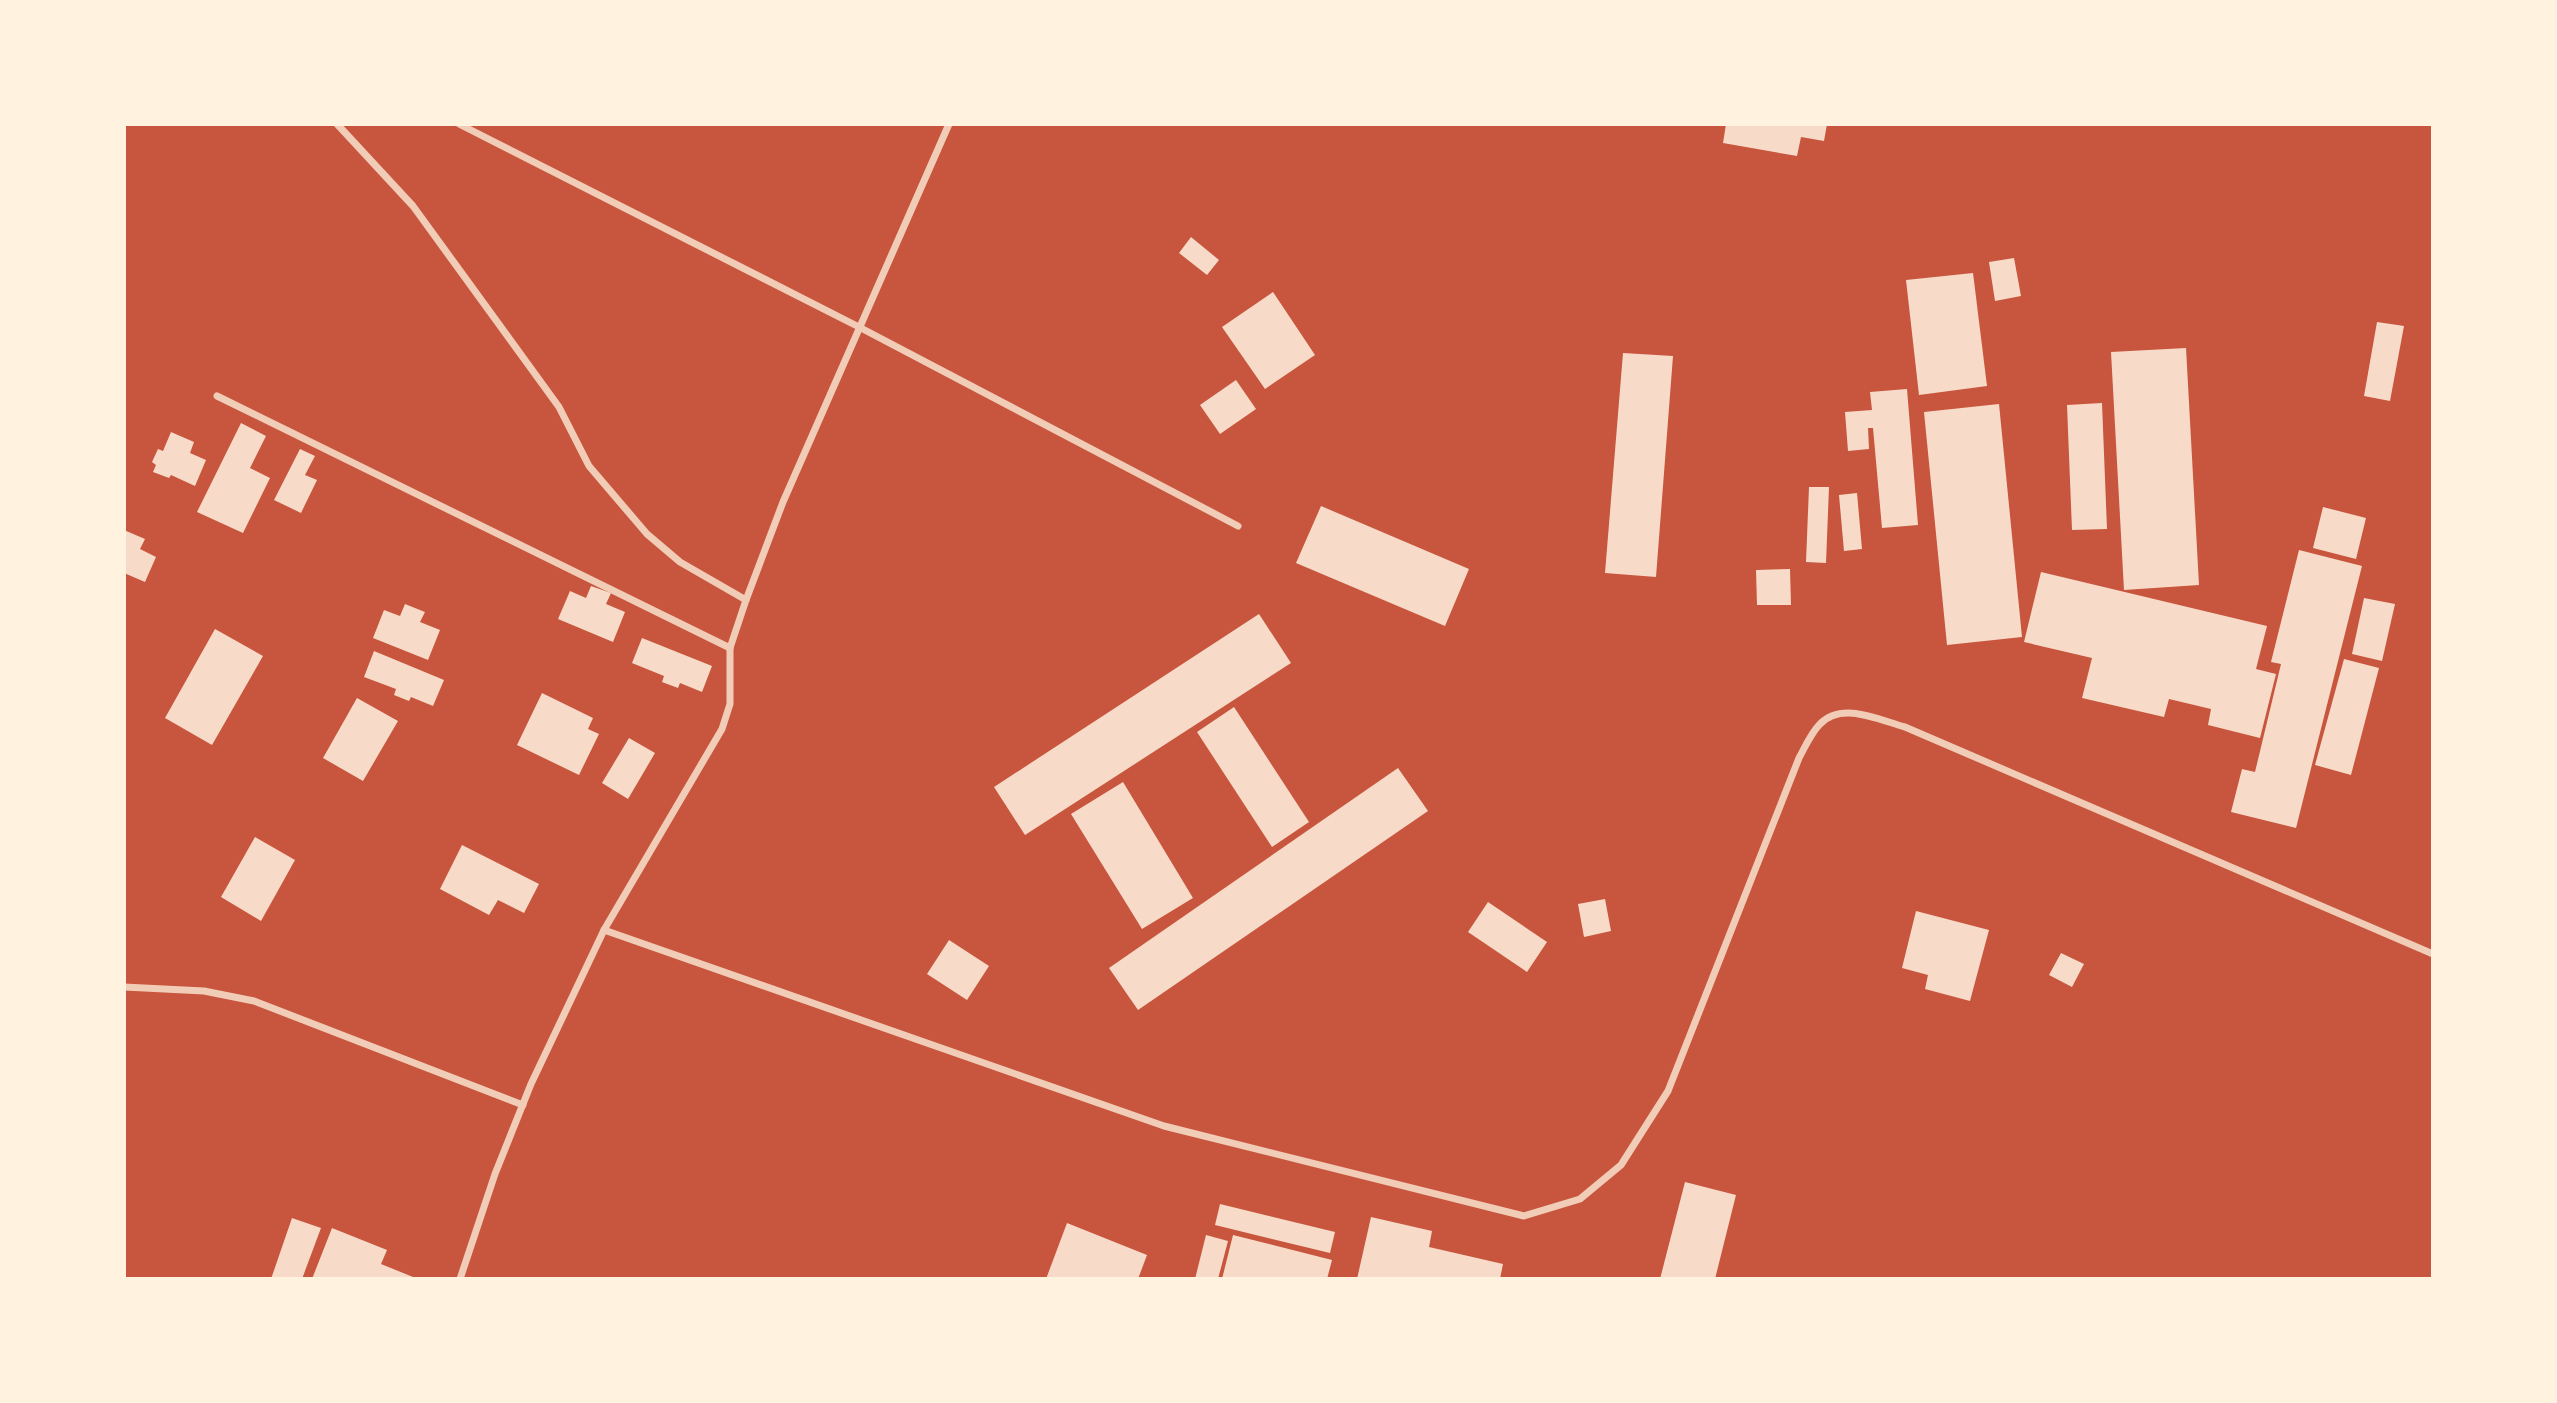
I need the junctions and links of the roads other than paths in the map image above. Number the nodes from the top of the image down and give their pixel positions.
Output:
1 (337, 124) edge
2 (459, 124) edge
3 (949, 124) edge
4 (859, 327) junction
5 (218, 396) dead end
6 (1238, 526) dead end
7 (746, 600) junction
8 (730, 648) junction
9 (604, 930) junction
10 (2433, 954) edge
11 (124, 987) edge
12 (523, 1105) junction
13 (460, 1279) edge

1 - 7 street
2 - 4 street
3 - 4 street
4 - 6 street
4 - 7 street
5 - 8 street
7 - 8 street
8 - 9 street
9 - 10 street
9 - 12 street
11 - 12 street
12 - 13 street

